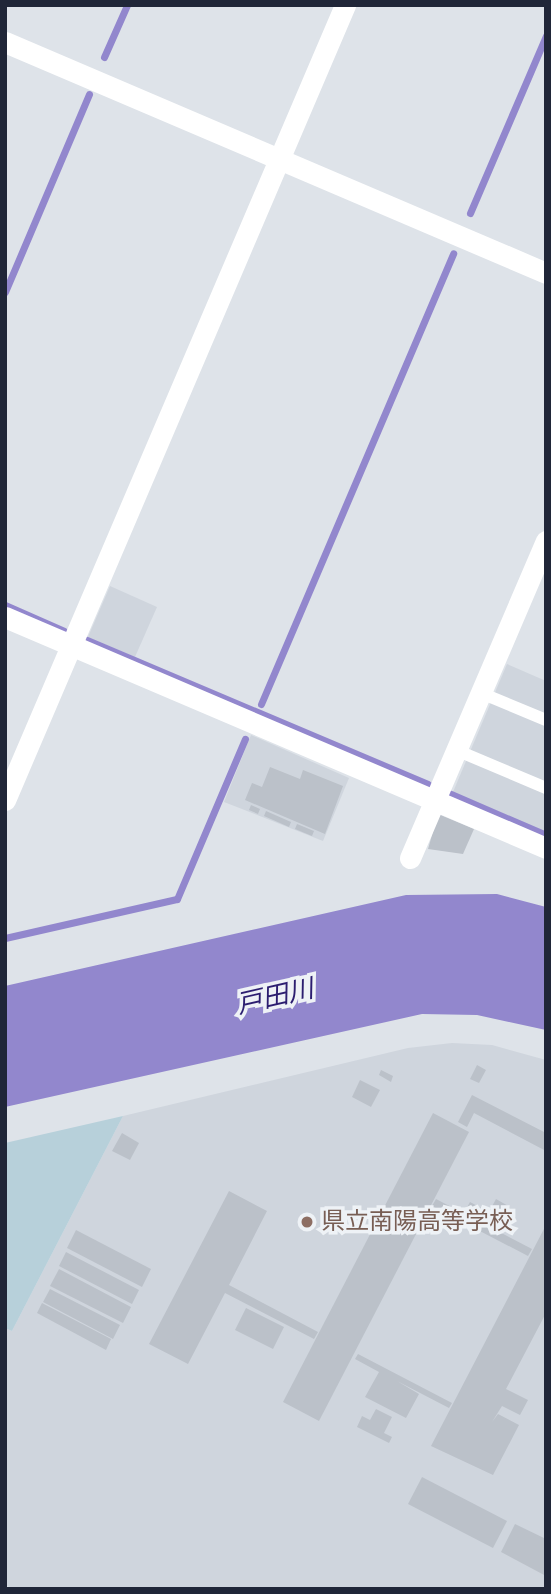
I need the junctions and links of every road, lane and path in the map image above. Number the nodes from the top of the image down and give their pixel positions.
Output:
1 (345, 5) edge
2 (5, 42) edge
3 (279, 159) junction
4 (546, 273) edge
5 (546, 541) edge
6 (5, 617) edge
7 (72, 645) junction
8 (481, 693) junction
9 (546, 720) edge
10 (456, 750) junction
11 (546, 788) edge
12 (5, 800) edge
13 (435, 801) junction
14 (546, 848) edge
15 (410, 858) dead end

1 - 3 street
2 - 3 street
3 - 4 street
3 - 7 street
5 - 8 street
6 - 7 street
7 - 12 street
7 - 13 street
8 - 9 lane
8 - 10 street
10 - 11 lane
10 - 13 street
13 - 14 street
13 - 15 street

